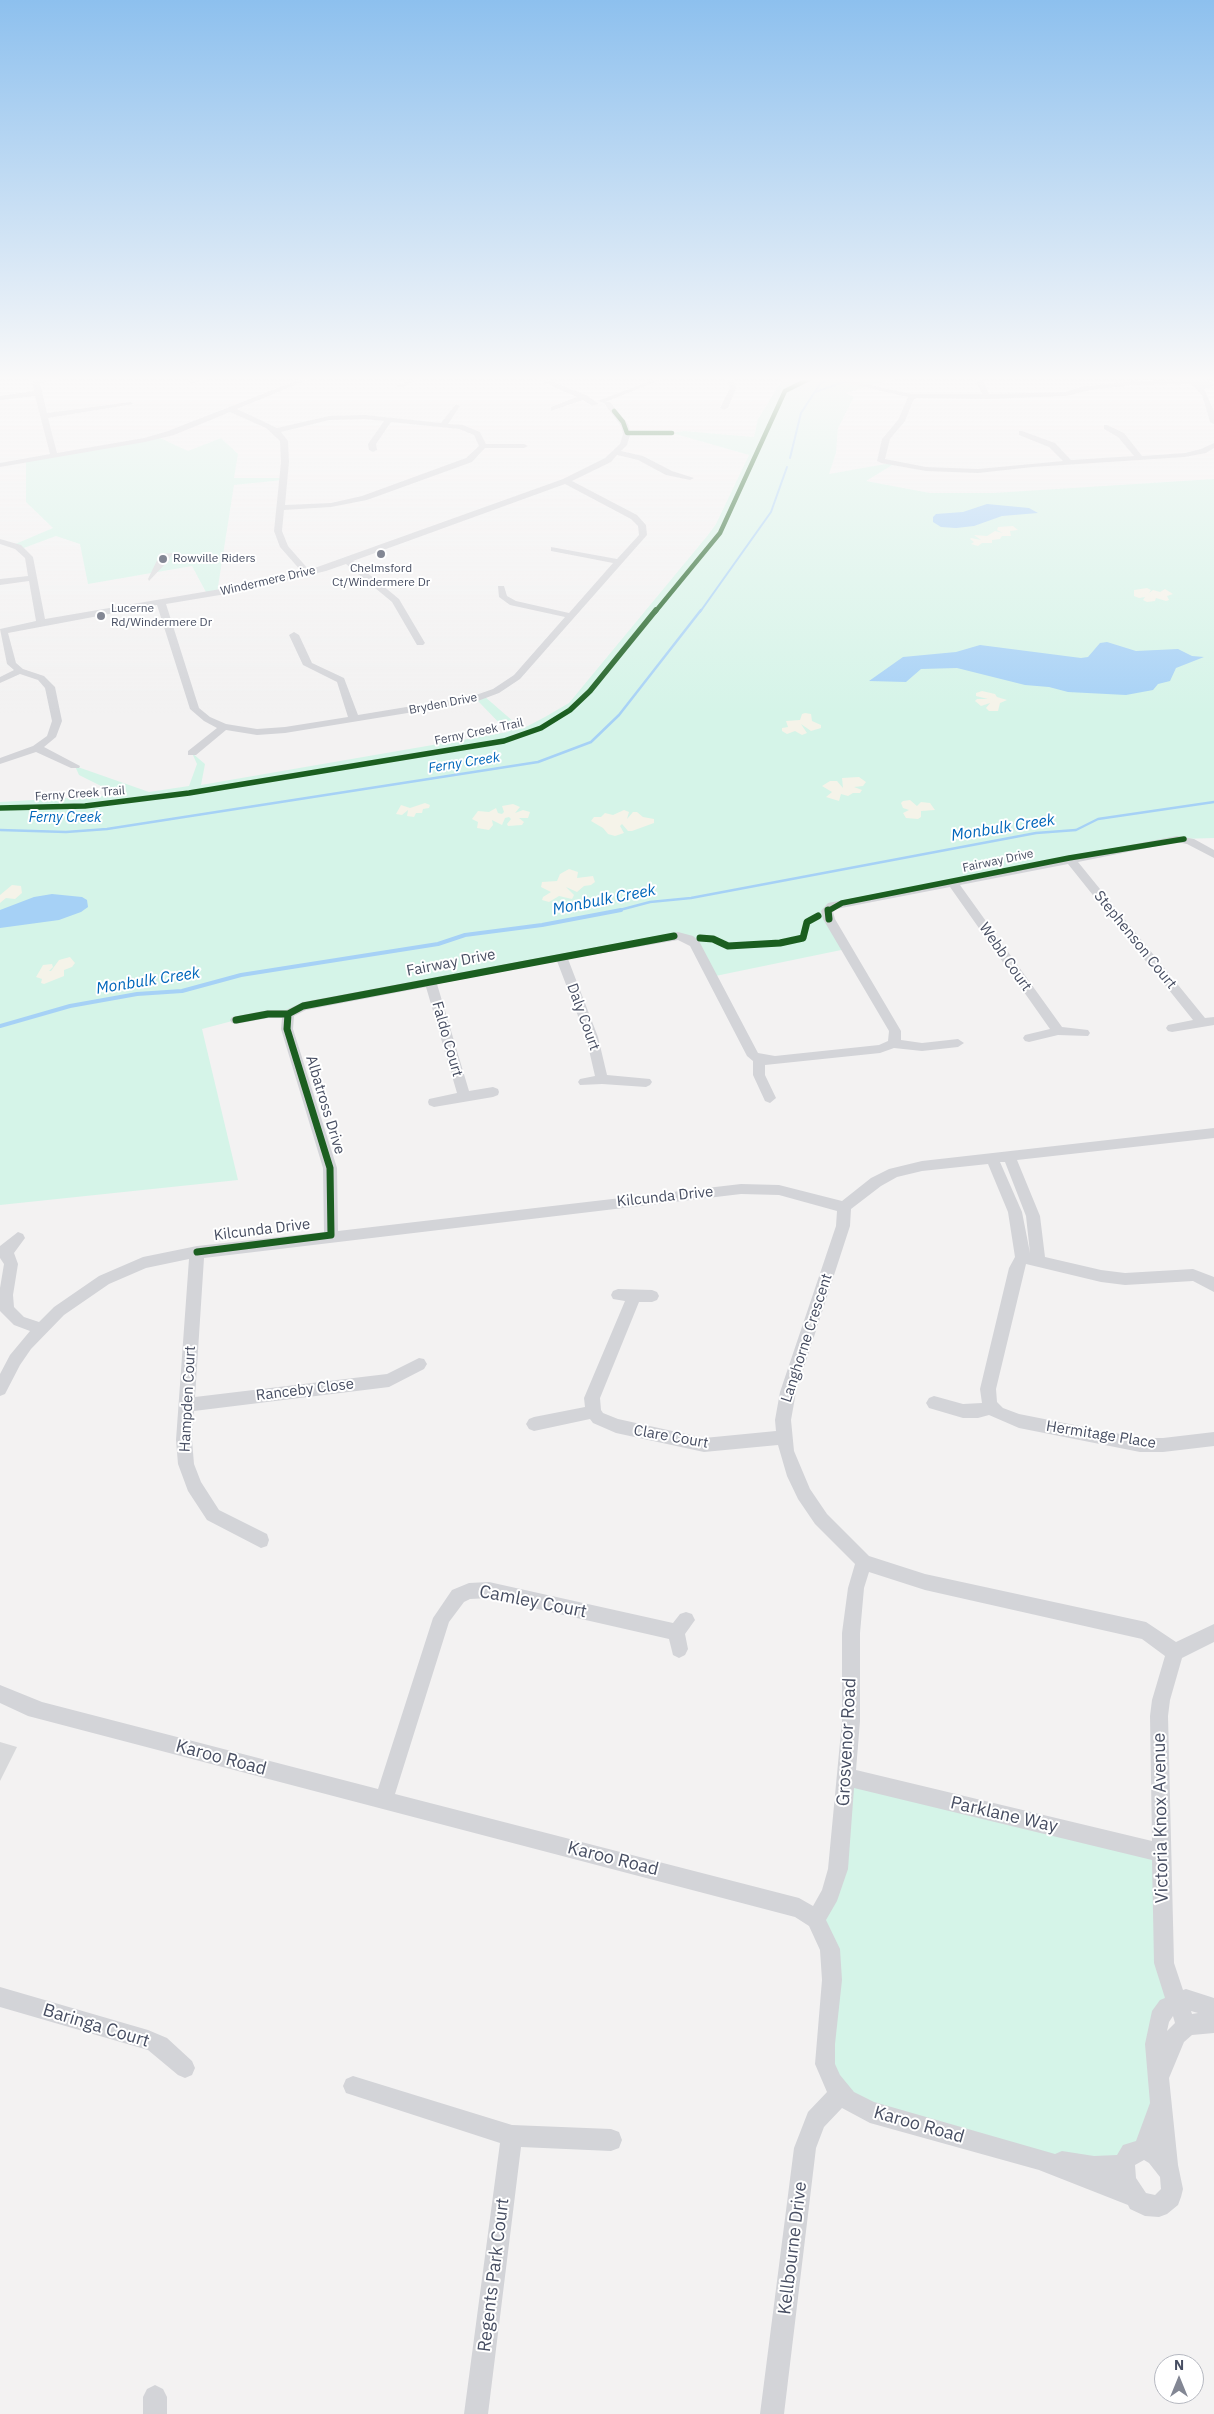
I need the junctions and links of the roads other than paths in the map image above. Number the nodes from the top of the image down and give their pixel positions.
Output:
1 (282, 490) edge
2 (387, 490) edge
3 (537, 490) edge
4 (584, 490) edge
5 (280, 508) junction
6 (0, 542) edge
7 (554, 549) dead end
8 (348, 561) junction
9 (619, 562) junction
10 (306, 571) junction
11 (32, 578) junction
12 (0, 582) edge
13 (501, 588) dead end
14 (161, 602) junction
15 (571, 616) junction
16 (41, 623) junction
17 (2, 632) edge
18 (294, 635) dead end
19 (420, 643) dead end
20 (20, 670) junction
21 (0, 680) edge
22 (354, 719) junction
23 (224, 727) junction
24 (37, 748) junction
25 (192, 753) dead end
26 (0, 761) edge
27 (75, 766) dead end
28 (1214, 854) edge
29 (1069, 858) junction
30 (952, 882) junction
31 (560, 957) junction
32 (430, 981) junction
33 (288, 1014) junction
34 (236, 1020) dead end
35 (1208, 1022) edge
36 (1172, 1028) dead end
37 (1058, 1031) junction
38 (1084, 1033) dead end
39 (1029, 1038) dead end
40 (958, 1043) dead end
41 (893, 1044) junction
42 (759, 1059) junction
43 (602, 1079) junction
44 (584, 1082) dead end
45 (646, 1082) dead end
46 (493, 1092) dead end
47 (464, 1096) junction
48 (770, 1098) dead end
49 (434, 1102) dead end
50 (1214, 1133) edge
51 (1009, 1156) junction
52 (992, 1158) junction
53 (844, 1207) junction
54 (331, 1235) junction
55 (18, 1238) dead end
56 (3, 1252) edge
57 (196, 1252) junction
58 (1022, 1256) junction
59 (1038, 1260) junction
60 (1211, 1280) edge
61 (652, 1296) dead end
62 (40, 1329) junction
63 (419, 1364) dead end
64 (0, 1389) edge
65 (934, 1403) dead end
66 (186, 1405) junction
67 (991, 1407) junction
68 (593, 1412) junction
69 (534, 1424) dead end
70 (784, 1437) junction
71 (1214, 1438) edge
72 (261, 1540) dead end
73 (864, 1562) junction
74 (1214, 1633) edge
75 (681, 1634) dead end
76 (1176, 1652) junction
77 (0, 1694) edge
78 (0, 1705) edge
79 (28, 1707) junction
80 (847, 1777) junction
81 (384, 1800) junction
82 (1162, 1853) junction
83 (816, 1919) junction
84 (0, 1997) edge
85 (1176, 2002) junction
86 (1214, 2008) edge
87 (1214, 2023) edge
88 (1187, 2026) junction
89 (185, 2068) dead end
90 (1160, 2076) junction
91 (354, 2086) dead end
92 (841, 2093) junction
93 (1160, 2104) junction
94 (512, 2136) junction
95 (611, 2140) dead end
96 (1144, 2149) junction
97 (1039, 2159) junction
98 (1124, 2166) junction
99 (1167, 2167) junction
100 (1133, 2196) junction
101 (476, 2414) edge
102 (772, 2414) edge

1 - 5 street
2 - 5 street
3 - 8 street, Windermere Drive
4 - 9 street, Bryden Drive
5 - 10 street
6 - 11 street
7 - 9 street
8 - 10 street, Windermere Drive
8 - 19 street
9 - 15 street, Bryden Drive
10 - 14 street, Windermere Drive
11 - 12 street
11 - 16 street
13 - 15 street
14 - 16 street, Windermere Drive
14 - 23 street, Bryden Drive
15 - 22 street, Bryden Drive
16 - 17 street, Windermere Drive
17 - 20 street
18 - 22 street
20 - 21 street
20 - 24 street
22 - 23 street, Bryden Drive
23 - 25 street
24 - 26 street
24 - 27 street
28 - 29 street, Fairway Drive
29 - 30 street, Fairway Drive
29 - 35 street, Stephenson Court
30 - 37 street, Webb Court
30 - 41 street, Fairway Drive
31 - 32 street, Fairway Drive
31 - 42 street, Fairway Drive
31 - 43 street, Daly Court
32 - 33 street, Fairway Drive
32 - 47 street, Faldo Court
33 - 34 street, Fairway Drive
33 - 54 street, Albatross Drive
35 - 36 street, Stephenson Court
37 - 38 street
37 - 39 street
40 - 41 street
41 - 42 street
42 - 48 street
43 - 44 street
43 - 45 street
46 - 47 street, Faldo Court
47 - 49 street, Faldo Court
50 - 51 street
51 - 52 street
51 - 59 street
52 - 53 street
52 - 58 street
53 - 54 street, Kilcunda Drive
53 - 70 street, Langhorne Crescent
54 - 57 street, Kilcunda Drive
55 - 56 street
56 - 62 street
57 - 62 street, Kilcunda Drive
57 - 66 street, Hampden Court
58 - 59 street
58 - 67 street
59 - 60 street
61 - 68 street
62 - 64 street, Kilcunda Drive
63 - 66 street, Ranceby Close
65 - 67 street
66 - 72 street, Hampden Court
67 - 71 street, Hermitage Place
68 - 69 street
68 - 70 street, Clare Court
70 - 73 street, Langhorne Crescent
73 - 76 street, Langhorne Crescent
73 - 80 street, Grosvenor Road
74 - 76 street
75 - 81 street, Camley Court
76 - 82 street, Victoria Knox Avenue
77 - 79 street, Karoo Road
78 - 79 street, Karoo Road
79 - 81 street, Karoo Road
80 - 82 street, Parklane Way
80 - 83 street, Grosvenor Road
81 - 83 street, Karoo Road
82 - 85 street, Victoria Knox Avenue
83 - 92 street, Karoo Road
84 - 89 street, Baringa Court
85 - 86 street
85 - 88 street, Victoria Knox Avenue
85 - 90 street
87 - 88 street
88 - 90 street
90 - 93 street
91 - 94 street
92 - 97 street, Karoo Road
92 - 102 street, Kellbourne Drive
93 - 96 street
93 - 99 street
94 - 95 street
94 - 101 street, Regents Park Court
96 - 98 street
96 - 99 street
97 - 98 street, Karoo Road
97 - 100 street, Karoo Road
98 - 100 street
99 - 100 street

